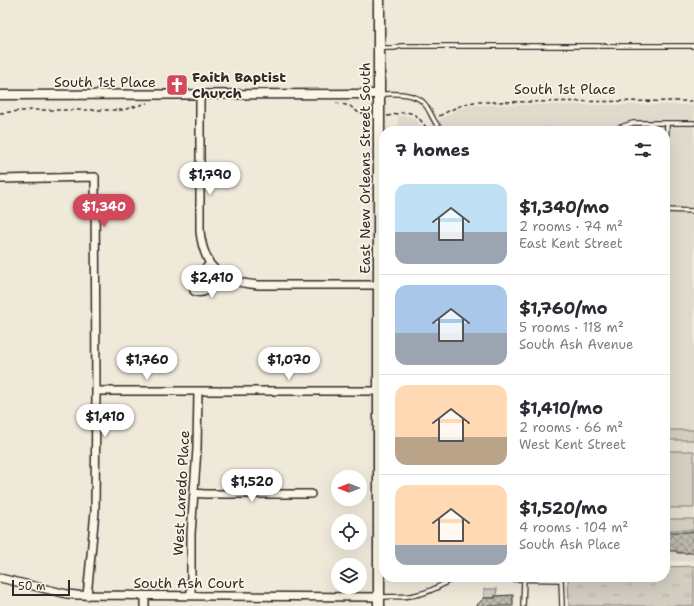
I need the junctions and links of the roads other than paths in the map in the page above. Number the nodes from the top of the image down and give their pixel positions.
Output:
1 (379, 0) edge
2 (694, 46) edge
3 (379, 48) junction
4 (379, 94) junction
5 (0, 95) edge
6 (200, 95) junction
7 (667, 123) junction
8 (694, 123) edge
9 (380, 126) edge
10 (438, 126) edge
11 (625, 126) edge
12 (667, 126) edge
13 (0, 179) edge
14 (670, 210) edge
15 (694, 211) edge
16 (210, 264) junction
17 (222, 275) junction
18 (379, 285) joint
19 (379, 337) edge
20 (198, 390) junction
21 (96, 391) junction
22 (379, 391) edge
23 (194, 493) junction
24 (311, 494) dead end
25 (0, 578) edge
26 (379, 582) edge
27 (447, 582) edge
28 (524, 582) edge
29 (561, 582) edge
30 (87, 596) junction
31 (145, 596) junction
32 (191, 596) junction
33 (379, 601) edge
34 (145, 606) edge
35 (523, 606) edge
36 (562, 606) edge

1 - 3 main road, East New Orleans Street South
2 - 3 lane
3 - 4 main road, East New Orleans Street South
4 - 6 street, South 1st Place
4 - 9 main road, East New Orleans Street South
4 - 10 lane
5 - 6 street, South 1st Place
6 - 16 street
7 - 8 lane
7 - 11 lane
7 - 12 lane
13 - 21 street
14 - 15 lane
16 - 17 street
16 - 17 street
17 - 18 street
18 - 19 main road, East New Orleans Street South
20 - 21 street
20 - 22 street
20 - 23 street, West Laredo Place
21 - 30 street
23 - 24 street
23 - 32 street, West Laredo Place
25 - 30 street, South Ash Court
26 - 33 main road, East New Orleans Street South
27 - 33 lane
28 - 35 lane
29 - 36 lane
30 - 31 street, South Ash Court
31 - 32 street, South Ash Court
31 - 34 street
32 - 33 street, South Ash Court

